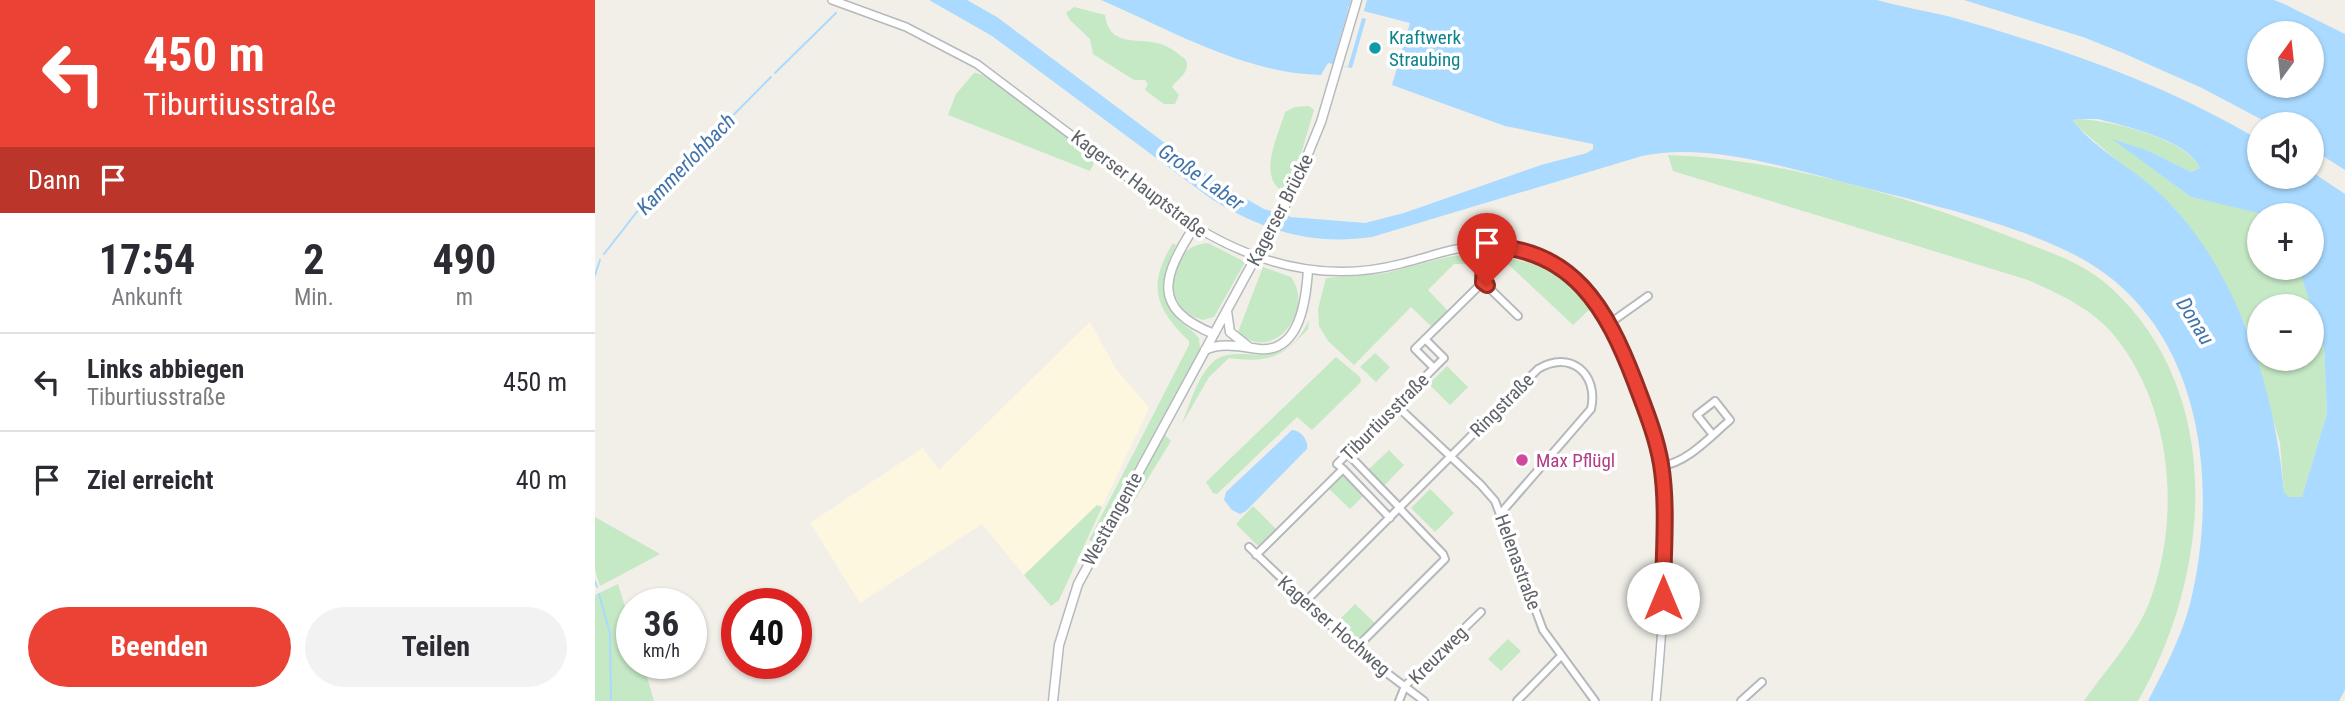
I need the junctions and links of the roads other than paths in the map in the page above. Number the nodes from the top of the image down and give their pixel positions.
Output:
1 (832, 0) edge
2 (1357, 0) edge
3 (1194, 227) junction
4 (1485, 246) junction
5 (1308, 270) junction
6 (1483, 282) junction
7 (1648, 296) dead end
8 (1227, 311) junction
9 (1518, 316) dead end
10 (1610, 323) junction
11 (1214, 334) junction
12 (1425, 339) junction
13 (1249, 347) junction
14 (1205, 350) junction
15 (1434, 368) junction
16 (1397, 406) junction
17 (1713, 435) junction
18 (1348, 454) junction
19 (1451, 457) junction
20 (1661, 466) junction
21 (1343, 469) junction
22 (1401, 509) junction
23 (1500, 514) junction
24 (1390, 518) junction
25 (1249, 547) dead end
26 (1256, 555) junction
27 (1304, 603) junction
28 (1481, 612) dead end
29 (1355, 649) junction
30 (1561, 656) junction
31 (1762, 682) dead end
32 (1405, 686) junction
33 (1591, 699) edge
34 (1053, 701) edge
35 (1399, 701) edge
36 (1423, 701) edge
37 (1517, 701) edge
38 (1656, 701) edge
39 (1741, 701) edge

1 - 3 street, Kagerser Hauptstraße
2 - 8 main road, Kagerser Brücke, bridge
3 - 5 street, Kagerser Hauptstraße
3 - 11 main road
4 - 5 street, Kagerser Hauptstraße
4 - 6 street
4 - 10 street, Kagerser Hauptstraße
5 - 13 main road
6 - 9 street
6 - 12 street
7 - 10 street
8 - 11 main road, Westtangente
8 - 13 main road
10 - 20 street, Kagerser Hauptstraße
11 - 14 main road, Westtangente
12 - 15 street, Tiburtiusstraße
12 - 15 street, Tiburtiusstraße
13 - 14 main road
14 - 34 main road, Westtangente
15 - 16 street, Tiburtiusstraße
16 - 18 street, Tiburtiusstraße
16 - 19 street, Helenastraße
17 - 17 street
17 - 20 street
18 - 21 street, Tiburtiusstraße
18 - 22 street
19 - 22 street
19 - 23 street, Helenastraße
19 - 23 street, Ringstraße
20 - 38 street, Kagerser Hauptstraße
21 - 24 street
21 - 26 street, Tiburtiusstraße
22 - 24 street
22 - 29 street
23 - 30 street, Helenastraße
24 - 27 street
25 - 26 street, Kagerser Hochweg
26 - 27 street, Kagerser Hochweg
27 - 29 street, Kagerser Hochweg
28 - 32 street, Kreuzweg
29 - 32 street, Kagerser Hochweg
30 - 33 street, Helenastraße
30 - 37 street
31 - 39 street
32 - 35 street, Kreuzweg
32 - 36 street, Kagerser Hochweg

